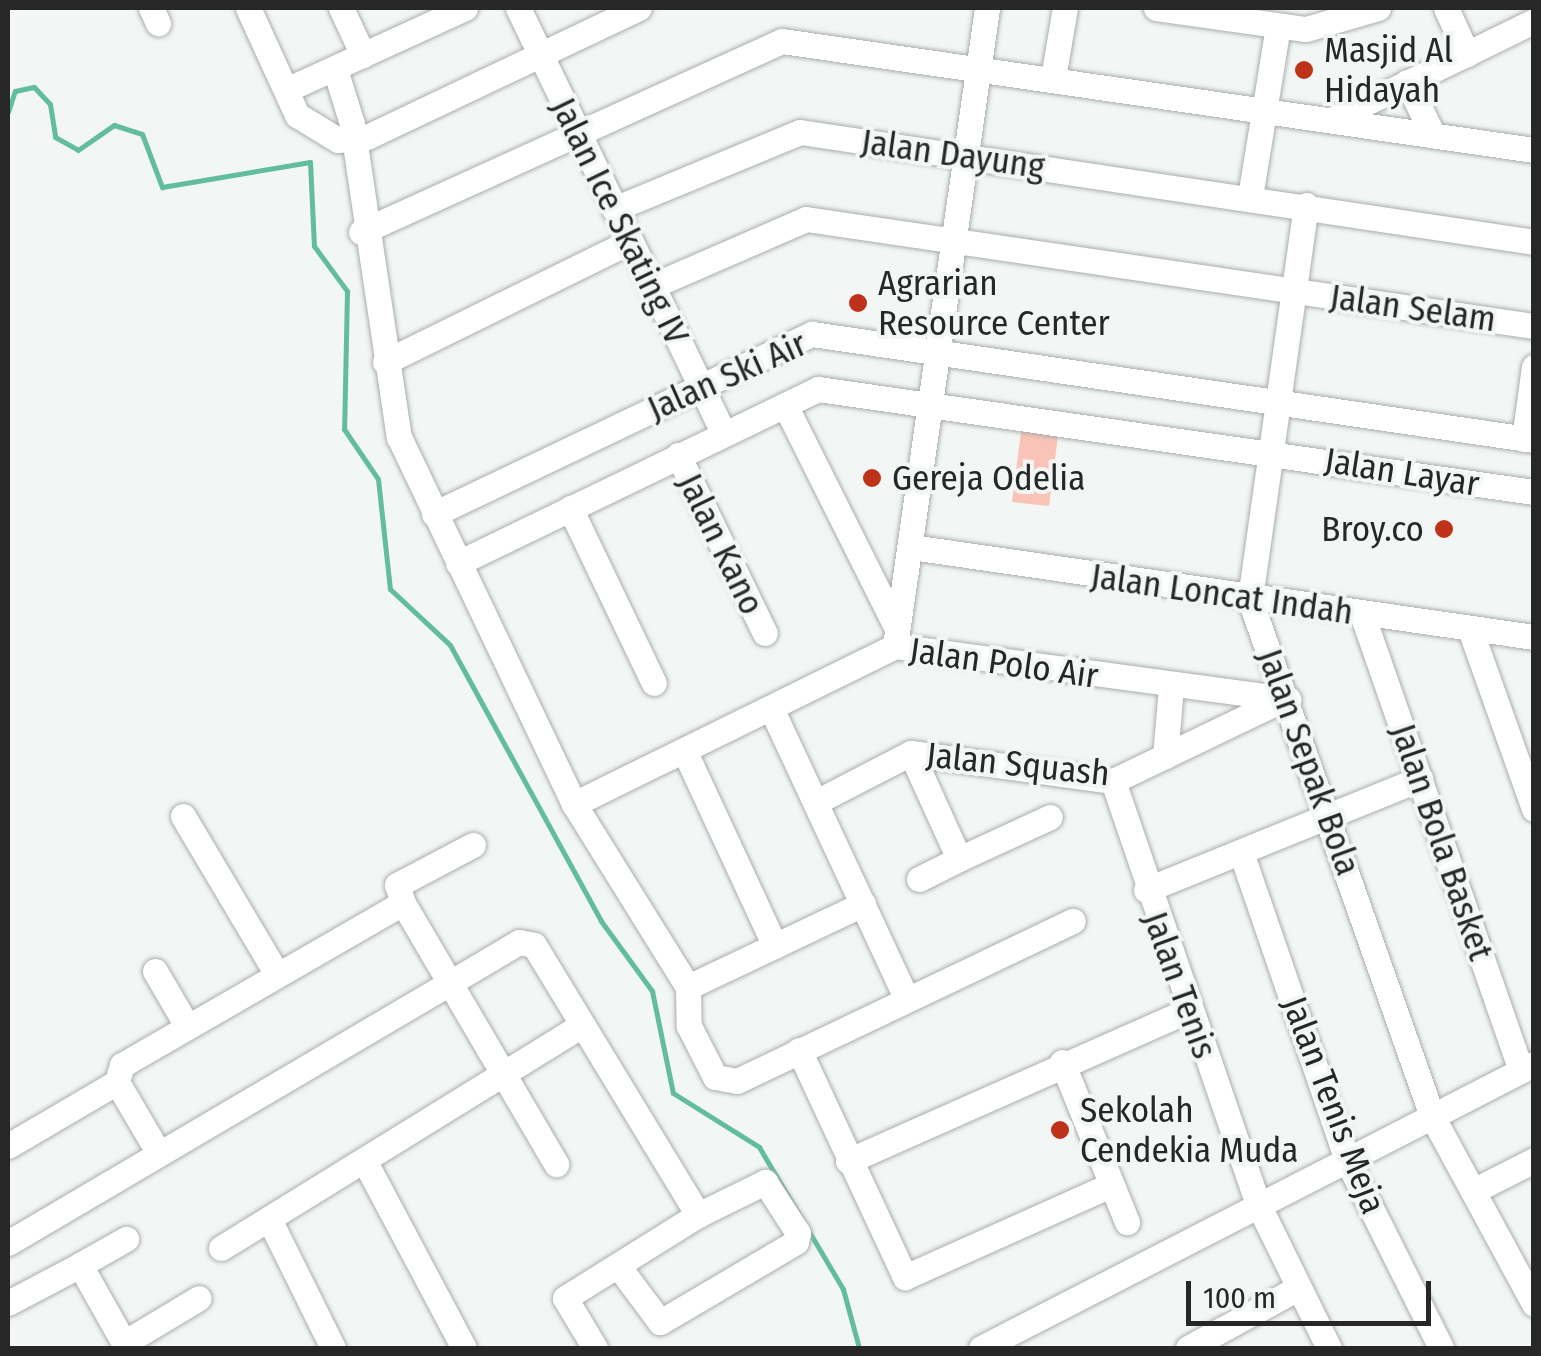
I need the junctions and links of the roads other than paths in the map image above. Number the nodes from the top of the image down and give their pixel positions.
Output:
1 (248, 8) edge
2 (341, 8) edge
3 (466, 8) edge
4 (518, 8) edge
5 (639, 8) edge
6 (986, 8) edge
7 (1065, 8) edge
8 (1156, 8) edge
9 (1446, 8) edge
10 (1371, 9) edge
11 (432, 14) edge
12 (1333, 16) edge
13 (1278, 26) junction
14 (1527, 28) edge
15 (1467, 54) junction
16 (363, 55) junction
17 (540, 56) junction
18 (979, 68) junction
19 (335, 69) junction
20 (1053, 78) junction
21 (1407, 82) junction
22 (286, 90) junction
23 (1264, 108) junction
24 (1335, 118) junction
25 (577, 133) junction
26 (1432, 133) junction
27 (354, 140) junction
28 (1534, 150) edge
29 (966, 155) junction
30 (1250, 197) junction
31 (1306, 206) junction
32 (614, 209) junction
33 (362, 232) junction
34 (956, 239) junction
35 (630, 242) junction
36 (1534, 242) edge
37 (652, 286) junction
38 (1293, 291) junction
39 (1534, 326) edge
40 (938, 350) junction
41 (385, 362) junction
42 (1534, 366) edge
43 (701, 386) junction
44 (1278, 400) junction
45 (930, 402) junction
46 (785, 404) junction
47 (724, 434) junction
48 (1529, 440) edge
49 (1270, 452) junction
50 (678, 456) junction
51 (1534, 492) edge
52 (570, 508) junction
53 (434, 514) junction
54 (911, 547) junction
55 (458, 564) junction
56 (1250, 600) junction
57 (1362, 614) junction
58 (1470, 629) junction
59 (764, 633) dead end
60 (895, 636) junction
61 (1534, 637) edge
62 (654, 683) dead end
63 (1171, 688) junction
64 (1281, 701) junction
65 (770, 708) junction
66 (684, 750) junction
67 (911, 752) junction
68 (1165, 756) junction
69 (1420, 779) junction
70 (1113, 781) junction
71 (816, 802) junction
72 (574, 804) junction
73 (1534, 810) edge
74 (1329, 812) junction
75 (184, 816) dead end
76 (1050, 817) dead end
77 (473, 845) dead end
78 (1242, 856) junction
79 (959, 859) junction
80 (919, 879) dead end
81 (1146, 890) junction
82 (404, 903) junction
83 (864, 904) junction
84 (1073, 921) dead end
85 (775, 946) junction
86 (155, 971) dead end
87 (277, 974) junction
88 (450, 982) junction
89 (688, 987) junction
90 (905, 996) junction
91 (1191, 1016) junction
92 (187, 1026) junction
93 (581, 1026) junction
94 (799, 1050) junction
95 (1527, 1067) edge
96 (1061, 1069) junction
97 (506, 1075) junction
98 (118, 1082) junction
99 (1432, 1116) junction
100 (8, 1146) edge
101 (158, 1152) junction
102 (364, 1160) junction
103 (1347, 1160) junction
104 (1534, 1160) edge
105 (848, 1161) junction
106 (556, 1164) dead end
107 (1111, 1186) junction
108 (1473, 1190) junction
109 (1258, 1204) junction
110 (698, 1215) junction
111 (269, 1219) junction
112 (1127, 1222) dead end
113 (126, 1239) dead end
114 (8, 1243) edge
115 (221, 1248) dead end
116 (80, 1264) junction
117 (618, 1266) junction
118 (1298, 1288) junction
119 (199, 1298) dead end
120 (8, 1303) edge
121 (1534, 1304) edge
122 (122, 1347) edge
123 (332, 1348) edge
124 (464, 1348) edge
125 (595, 1348) edge
126 (982, 1348) edge
127 (1188, 1348) edge
128 (1330, 1348) edge
129 (1441, 1348) edge

1 - 22 street
2 - 16 street
3 - 11 street
4 - 17 street, Jalan Ice Skating IV
5 - 17 street
6 - 18 street
7 - 20 street
8 - 13 street
9 - 15 street
10 - 12 street
11 - 16 street
12 - 13 street
13 - 23 street
14 - 15 street
15 - 21 street
16 - 19 street
17 - 25 street, Jalan Ice Skating IV
17 - 27 street
18 - 20 street
18 - 25 street
18 - 29 street
19 - 22 street
19 - 27 street
20 - 23 street
21 - 24 street
21 - 26 street
22 - 27 street
23 - 24 street
23 - 30 street
24 - 26 street
25 - 32 street, Jalan Ice Skating IV
25 - 33 street
26 - 28 street
27 - 33 street
29 - 30 street, Jalan Dayung
29 - 32 street, Jalan Dayung
29 - 34 street
30 - 31 street, Jalan Dayung
31 - 36 street, Jalan Dayung
31 - 38 street, Jalan Sepak Bola
32 - 35 street, Jalan Ice Skating IV
33 - 41 street
34 - 37 street, Jalan Selam
34 - 38 street, Jalan Selam
34 - 40 street
35 - 37 street, Jalan Ice Skating IV
35 - 41 street
37 - 43 street, Jalan Ice Skating IV
38 - 39 street, Jalan Selam
38 - 44 street, Jalan Sepak Bola
40 - 43 street, Jalan Ski Air
40 - 44 street, Jalan Ski Air
40 - 45 street
41 - 53 street
42 - 48 street
43 - 47 street, Jalan Ice Skating IV
43 - 53 street, Jalan Ski Air
44 - 48 street, Jalan Layar
44 - 49 street, Jalan Sepak Bola
45 - 46 street, Jalan Ski Air
45 - 49 street, Jalan Ski Air
45 - 54 street
46 - 47 street, Jalan Ski Air
46 - 60 street
47 - 50 street, Jalan Ski Air
49 - 51 street, Jalan Layar
49 - 56 street, Jalan Sepak Bola
50 - 52 street, Jalan Ski Air
50 - 59 street, Jalan Kano
52 - 55 street, Jalan Ski Air
52 - 62 street
53 - 55 street
54 - 56 street, Jalan Loncat Indah
54 - 60 street
55 - 72 street
56 - 57 street, Jalan Loncat Indah
56 - 64 street, Jalan Sepak Bola
57 - 58 street, Jalan Loncat Indah
57 - 69 street, Jalan Bola Basket
58 - 61 street, Jalan Loncat Indah
58 - 73 street
60 - 63 street, Jalan Polo Air
60 - 65 street, Jalan Polo Air
63 - 64 street, Jalan Polo Air
63 - 68 street
64 - 68 street, Jalan Squash
64 - 74 street, Jalan Sepak Bola
65 - 66 street, Jalan Polo Air
65 - 71 street
66 - 72 street, Jalan Polo Air
66 - 85 street
67 - 70 street, Jalan Squash
67 - 71 street, Jalan Squash
67 - 79 street
68 - 70 street, Jalan Squash
69 - 74 street
69 - 95 street, Jalan Bola Basket
70 - 81 street, Jalan Tenis
71 - 83 street
72 - 89 street
74 - 78 street
74 - 99 street, Jalan Sepak Bola
75 - 87 street
76 - 79 street
77 - 82 street
78 - 81 street
78 - 103 street, Jalan Tenis Meja
79 - 80 street
81 - 91 street, Jalan Tenis
82 - 87 street
82 - 88 street
83 - 85 street
83 - 90 street
84 - 90 street
85 - 89 street
86 - 92 street
87 - 92 street
88 - 93 street
88 - 97 street
88 - 101 street
89 - 94 street
90 - 94 street
91 - 96 street
91 - 109 street, Jalan Tenis
92 - 98 street
93 - 97 street
93 - 110 street
94 - 105 street
95 - 99 street
96 - 105 street
96 - 107 street
97 - 102 street
97 - 106 street
98 - 100 street
98 - 101 street
99 - 103 street
99 - 108 street, Jalan Sepak Bola
101 - 114 street
102 - 111 street
102 - 124 street
103 - 109 street
103 - 129 street, Jalan Tenis Meja
104 - 108 street
105 - 107 street
107 - 112 street
108 - 121 street, Jalan Sepak Bola
109 - 118 street, Jalan Tenis
109 - 126 street
110 - 117 street
110 - 117 street
111 - 115 street
111 - 123 street
113 - 116 street
116 - 120 street
116 - 122 street
117 - 125 street
118 - 127 street
118 - 128 street, Jalan Tenis
119 - 122 street

